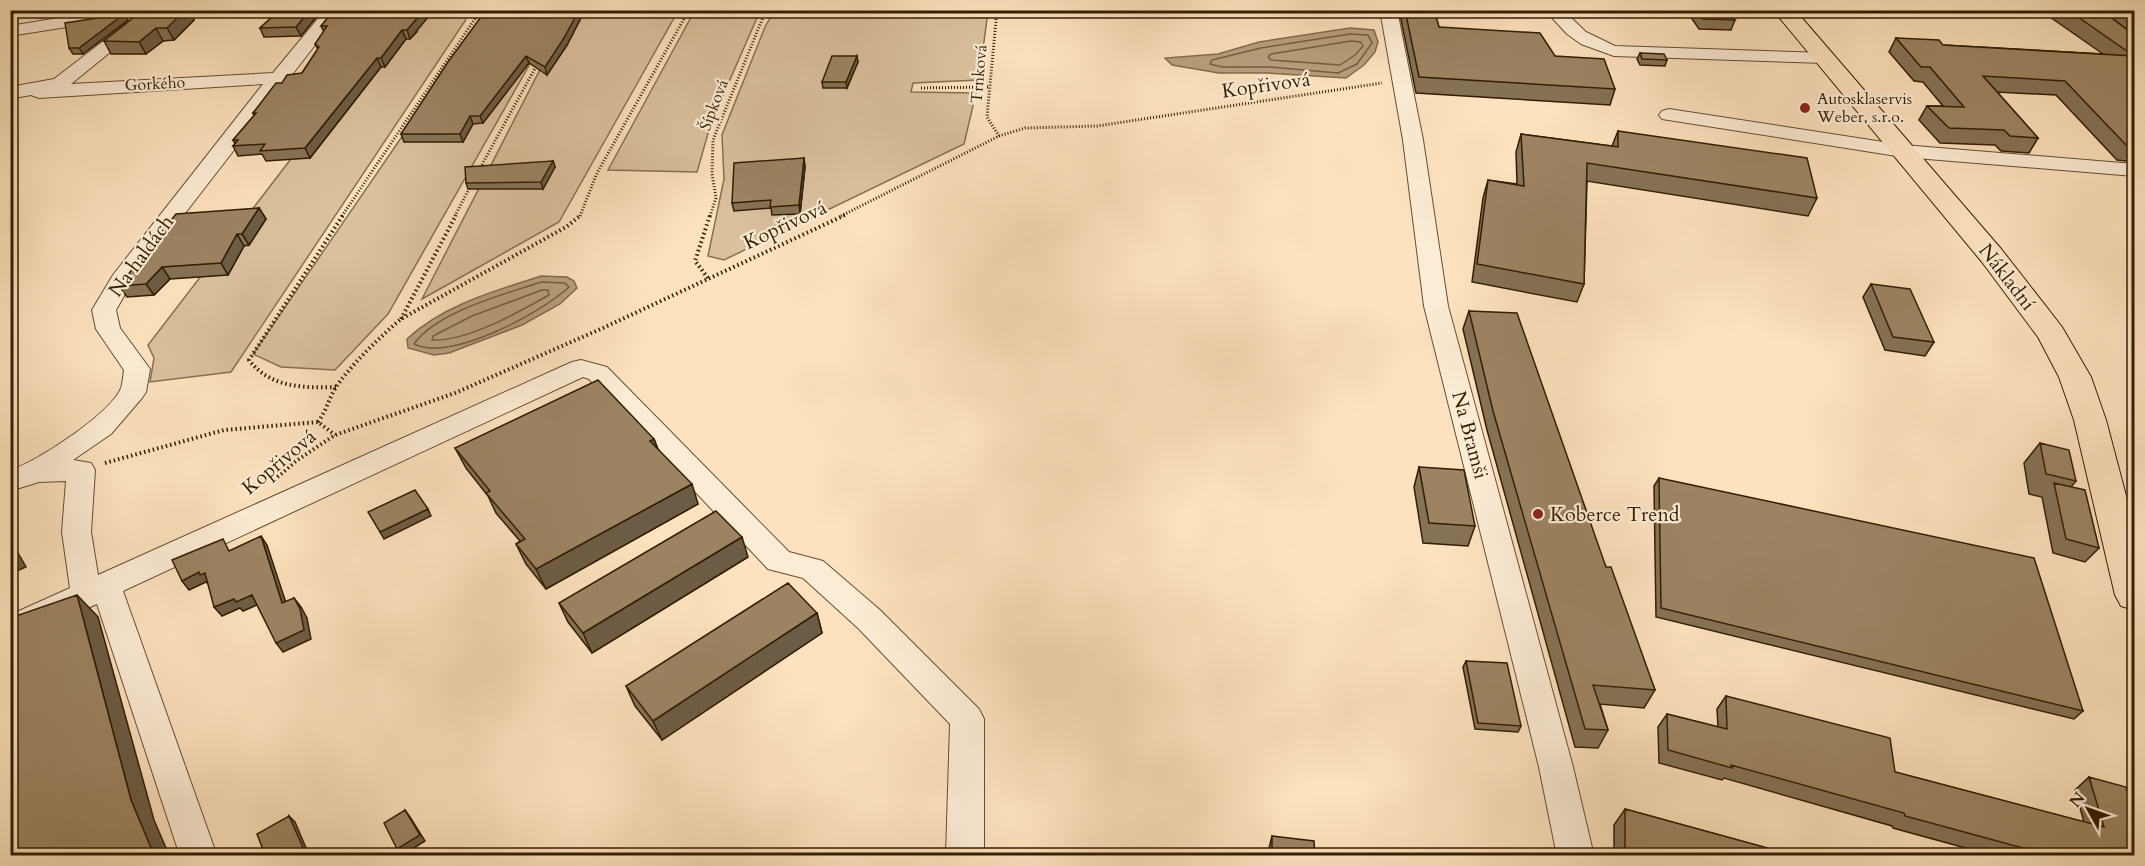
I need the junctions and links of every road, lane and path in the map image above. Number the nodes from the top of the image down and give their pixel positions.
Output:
1 (20, 10) edge
2 (141, 10) edge
3 (154, 10) edge
4 (334, 10) edge
5 (481, 10) edge
6 (689, 10) edge
7 (766, 10) edge
8 (997, 10) edge
9 (1388, 10) edge
10 (1553, 10) edge
11 (1783, 10) edge
12 (14, 30) edge
13 (1824, 58) junction
14 (540, 60) edge
15 (278, 78) junction
16 (1404, 81) junction
17 (990, 87) junction
18 (921, 88) dead end
19 (34, 89) junction
20 (10, 93) edge
21 (1669, 115) dead end
22 (999, 136) junction
23 (1903, 151) junction
24 (2134, 170) edge
25 (479, 171) edge
26 (473, 181) edge
27 (708, 278) junction
28 (401, 319) junction
29 (336, 387) junction
30 (318, 422) junction
31 (335, 435) junction
32 (81, 470) junction
33 (23, 477) edge
34 (270, 484) dead end
35 (96, 590) junction
36 (2134, 595) edge
37 (10, 629) edge
38 (200, 855) edge
39 (965, 855) edge
40 (1576, 855) edge

1 - 12 street
2 - 12 street
3 - 19 street, Gorkého
4 - 15 street, Na haldách
5 - 29 path
6 - 28 path
7 - 27 path, Šípková
8 - 17 path, Trnková
9 - 16 street, Na Bramši
10 - 13 street
11 - 13 main road, Nákladní
13 - 23 main road, Nákladní
14 - 25 path
15 - 19 street, Gorkého
15 - 33 street, Na haldách
16 - 22 path, Kopřivová
16 - 40 street, Na Bramši
17 - 18 path
17 - 22 path, Trnková
19 - 20 street, Gorkého
21 - 23 street
22 - 27 path, Kopřivová
23 - 24 street
23 - 36 main road, Nákladní
26 - 28 path
27 - 31 path, Kopřivová
28 - 29 path
29 - 30 path
30 - 31 path
30 - 32 path
31 - 34 path, Kopřivová
32 - 33 street
32 - 35 street
35 - 37 street
35 - 38 street
35 - 39 street

